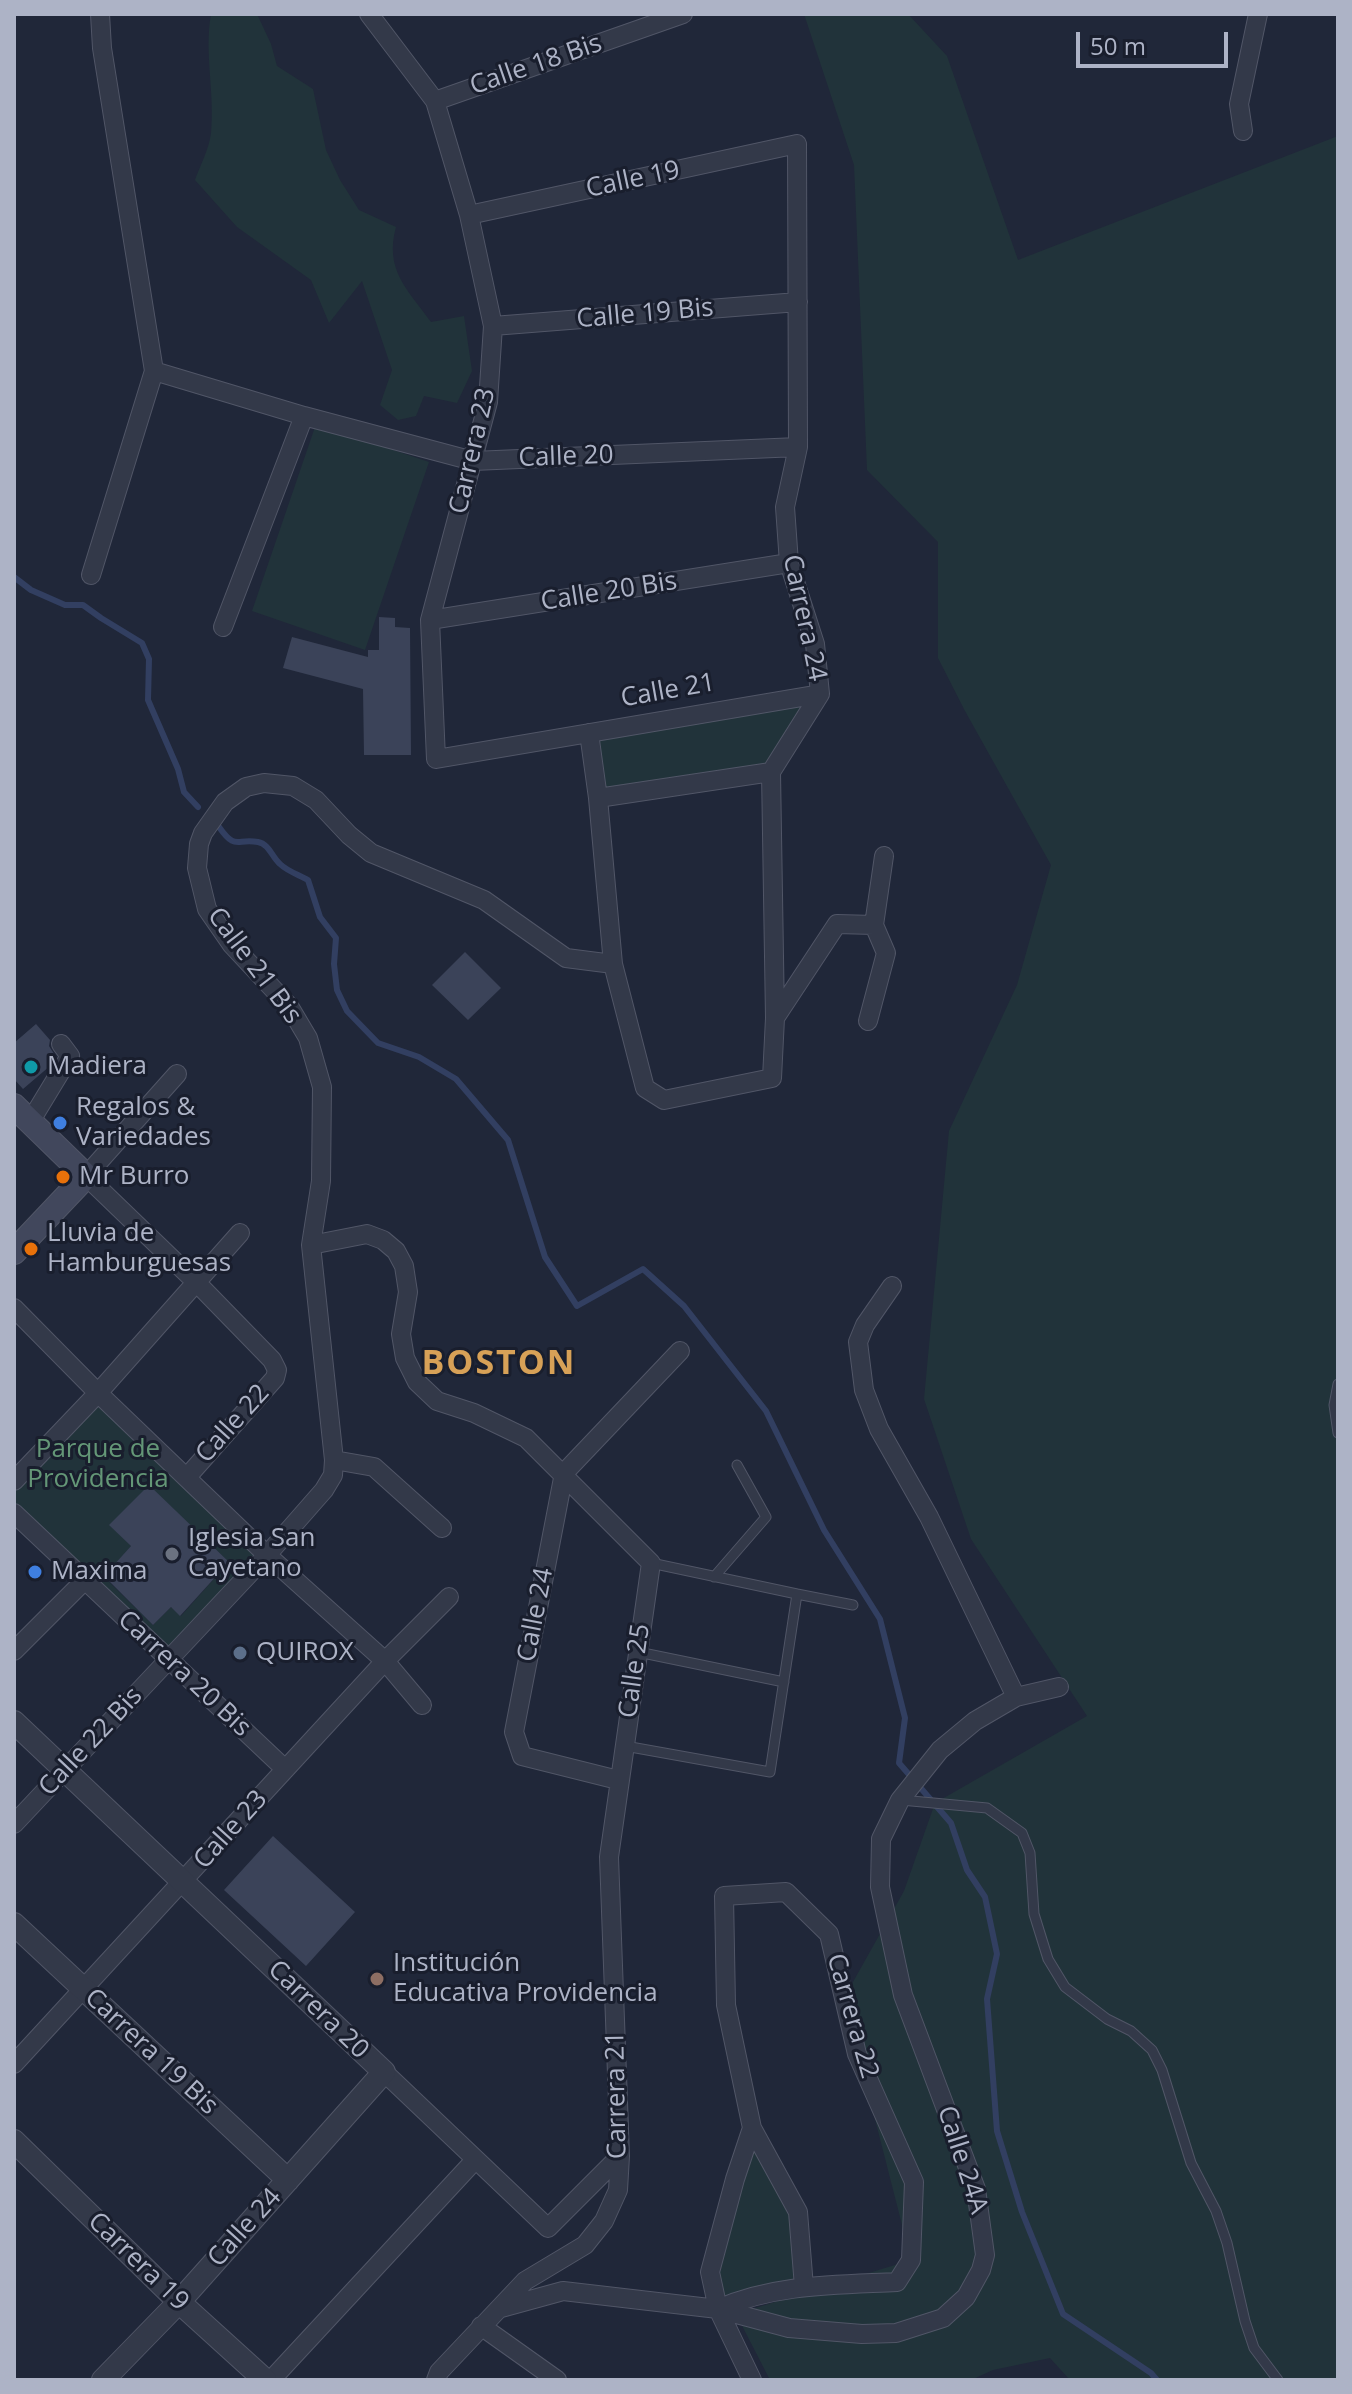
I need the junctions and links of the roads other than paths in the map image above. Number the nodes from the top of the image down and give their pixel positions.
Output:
1 (100, 14) edge
2 (369, 14) edge
3 (683, 14) edge
4 (1258, 14) edge
5 (435, 101) junction
6 (1243, 131) dead end
7 (797, 144) joint
8 (469, 215) junction
9 (798, 302) junction
10 (493, 326) junction
11 (154, 371) junction
12 (304, 416) junction
13 (798, 447) junction
14 (473, 461) junction
15 (789, 563) junction
16 (91, 575) dead end
17 (430, 620) junction
18 (223, 627) dead end
19 (820, 694) junction
20 (589, 733) junction
21 (771, 772) junction
22 (598, 798) junction
23 (884, 856) dead end
24 (874, 925) junction
25 (613, 964) junction
26 (775, 1018) junction
27 (868, 1021) dead end
28 (61, 1044) dead end
29 (177, 1074) dead end
30 (22, 1114) edge
31 (86, 1176) junction
32 (240, 1233) dead end
33 (311, 1245) junction
34 (14, 1252) edge
35 (197, 1283) junction
36 (892, 1286) dead end
37 (14, 1308) edge
38 (680, 1351) dead end
39 (1338, 1384) edge
40 (98, 1393) junction
41 (1338, 1433) edge
42 (334, 1460) junction
43 (737, 1465) dead end
44 (564, 1473) junction
45 (187, 1477) junction
46 (14, 1481) edge
47 (14, 1513) edge
48 (442, 1528) dead end
49 (267, 1555) junction
50 (651, 1563) junction
51 (714, 1577) junction
52 (85, 1580) junction
53 (797, 1594) junction
54 (449, 1597) dead end
55 (853, 1605) dead end
56 (14, 1651) edge
57 (638, 1652) junction
58 (168, 1660) junction
59 (385, 1661) junction
60 (784, 1682) junction
61 (1059, 1687) dead end
62 (1016, 1697) junction
63 (422, 1705) dead end
64 (14, 1722) edge
65 (625, 1746) junction
66 (285, 1769) junction
67 (64, 1770) junction
68 (618, 1780) junction
69 (900, 1800) junction
70 (14, 1824) edge
71 (184, 1882) junction
72 (14, 1924) edge
73 (84, 1989) junction
74 (14, 2064) edge
75 (384, 2072) junction
76 (752, 2128) junction
77 (14, 2141) edge
78 (620, 2156) junction
79 (475, 2160) junction
80 (288, 2180) junction
81 (804, 2287) junction
82 (179, 2302) junction
83 (498, 2309) junction
84 (718, 2309) junction
85 (481, 2326) junction
86 (103, 2380) edge
87 (268, 2380) edge
88 (436, 2380) edge
89 (557, 2380) edge
90 (752, 2380) edge
91 (1278, 2380) edge

1 - 11 street
2 - 5 street, Carrera 23
3 - 5 street, Calle 18 Bis
4 - 6 street
5 - 8 street, Carrera 23
7 - 8 street, Calle 19
7 - 9 street, Carrera 24
8 - 10 street, Carrera 23
9 - 10 street, Calle 19 Bis
9 - 13 street, Carrera 24
10 - 14 street, Carrera 23
11 - 12 street, Calle 20
11 - 16 street
12 - 14 street, Calle 20
12 - 18 street
13 - 14 street, Calle 20
13 - 15 street, Carrera 24
14 - 17 street, Carrera 23
15 - 17 street, Calle 20 Bis
15 - 19 street, Carrera 24
17 - 20 street, Carrera 23
19 - 20 street, Calle 21
19 - 21 street, Carrera 24
20 - 22 street
21 - 22 street
21 - 26 street
22 - 25 street
23 - 24 street
24 - 26 street
24 - 27 street
25 - 26 street
25 - 33 street, Calle 21 Bis
28 - 30 street
29 - 31 street
30 - 31 main road
31 - 34 main road
31 - 35 street
32 - 35 street
33 - 42 street, Calle 21 Bis
33 - 44 street
35 - 40 street
35 - 45 street, Calle 22
36 - 62 street
37 - 40 street
38 - 44 street
39 - 41 lane
40 - 45 street
40 - 46 street
42 - 48 street
42 - 49 street, Calle 22 Bis
43 - 51 lane
44 - 50 street
44 - 68 street, Calle 24
45 - 49 street
47 - 52 street, Carrera 20 Bis
49 - 58 street, Calle 22 Bis
49 - 59 street
50 - 51 lane
50 - 57 street, Calle 25
51 - 53 lane
52 - 56 street
52 - 58 street, Carrera 20 Bis
53 - 55 lane
53 - 60 lane
54 - 59 street, Calle 23
57 - 60 lane
57 - 65 street, Calle 25
58 - 66 street, Carrera 20 Bis
58 - 67 street, Calle 22 Bis
59 - 63 street
59 - 66 street, Calle 23
60 - 65 lane
61 - 62 street, Calle 24A
62 - 69 street, Calle 24A
64 - 67 street, Carrera 20
65 - 68 street, Calle 25
66 - 71 street, Calle 23
67 - 70 street, Calle 22 Bis
67 - 71 street, Carrera 20
68 - 78 street, Carrera 21
69 - 84 street, Calle 24A
69 - 91 lane
71 - 73 street, Calle 23
71 - 75 street, Carrera 20
72 - 73 street, Carrera 19 Bis
73 - 74 street, Calle 23
73 - 80 street, Carrera 19 Bis
75 - 79 street, Carrera 20
75 - 80 street, Calle 24
76 - 81 street
76 - 81 street, Carrera 22
76 - 84 street
77 - 82 street, Carrera 19
78 - 79 street, Carrera 20
78 - 83 street, Carrera 21
79 - 87 street
80 - 82 street, Calle 24
81 - 84 street
82 - 86 street, Calle 24
82 - 87 street, Carrera 19
83 - 84 street, Calle 24A
83 - 85 street, Calle 24A
84 - 90 street
85 - 88 street, Calle 24A
85 - 89 street

